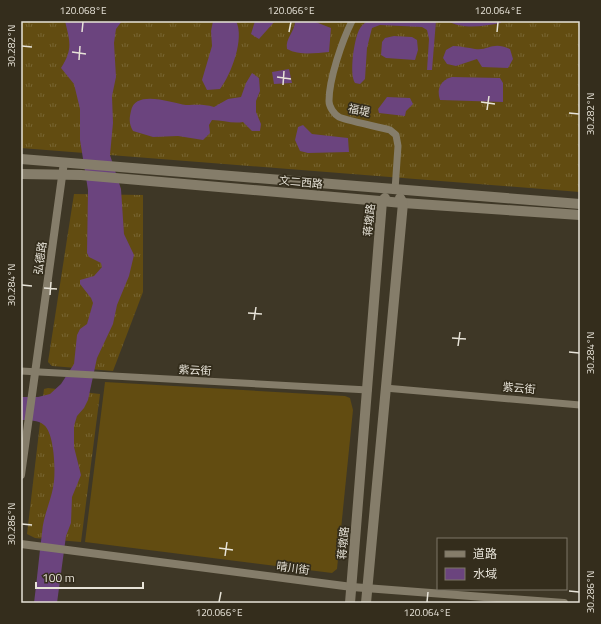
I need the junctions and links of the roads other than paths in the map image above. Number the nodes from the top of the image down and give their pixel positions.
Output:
1 (352, 21) edge
2 (21, 159) edge
3 (64, 162) junction
4 (21, 174) edge
5 (64, 174) junction
6 (395, 190) junction
7 (382, 201) junction
8 (402, 203) junction
9 (580, 204) edge
10 (580, 216) edge
11 (21, 371) edge
12 (35, 372) junction
13 (385, 388) junction
14 (368, 390) junction
15 (580, 404) edge
16 (21, 475) edge
17 (21, 544) edge
18 (352, 587) junction
19 (368, 589) junction
20 (350, 603) edge
21 (366, 603) edge
22 (564, 603) edge

1 - 6 street, 福堤
2 - 3 main road, 文二西路
3 - 5 street, 弘德路
3 - 6 main road, 文二西路
4 - 5 main road, 文二西路
5 - 7 main road, 文二西路
5 - 12 street, 弘德路
6 - 7 main road, 蒋墩路
6 - 8 main road
6 - 9 main road, 文二西路
7 - 8 main road, 文二西路
7 - 14 main road, 蒋墩路
8 - 10 main road, 文二西路
8 - 13 main road
11 - 12 street, 紫云街
12 - 14 street, 紫云街
12 - 16 street, 弘德路
13 - 15 street, 紫云街
13 - 19 main road
14 - 18 main road, 蒋墩路
17 - 18 street, 晴川街
18 - 19 street, 晴川街
18 - 20 main road, 蒋墩路
19 - 21 main road
19 - 22 street, 晴川街

